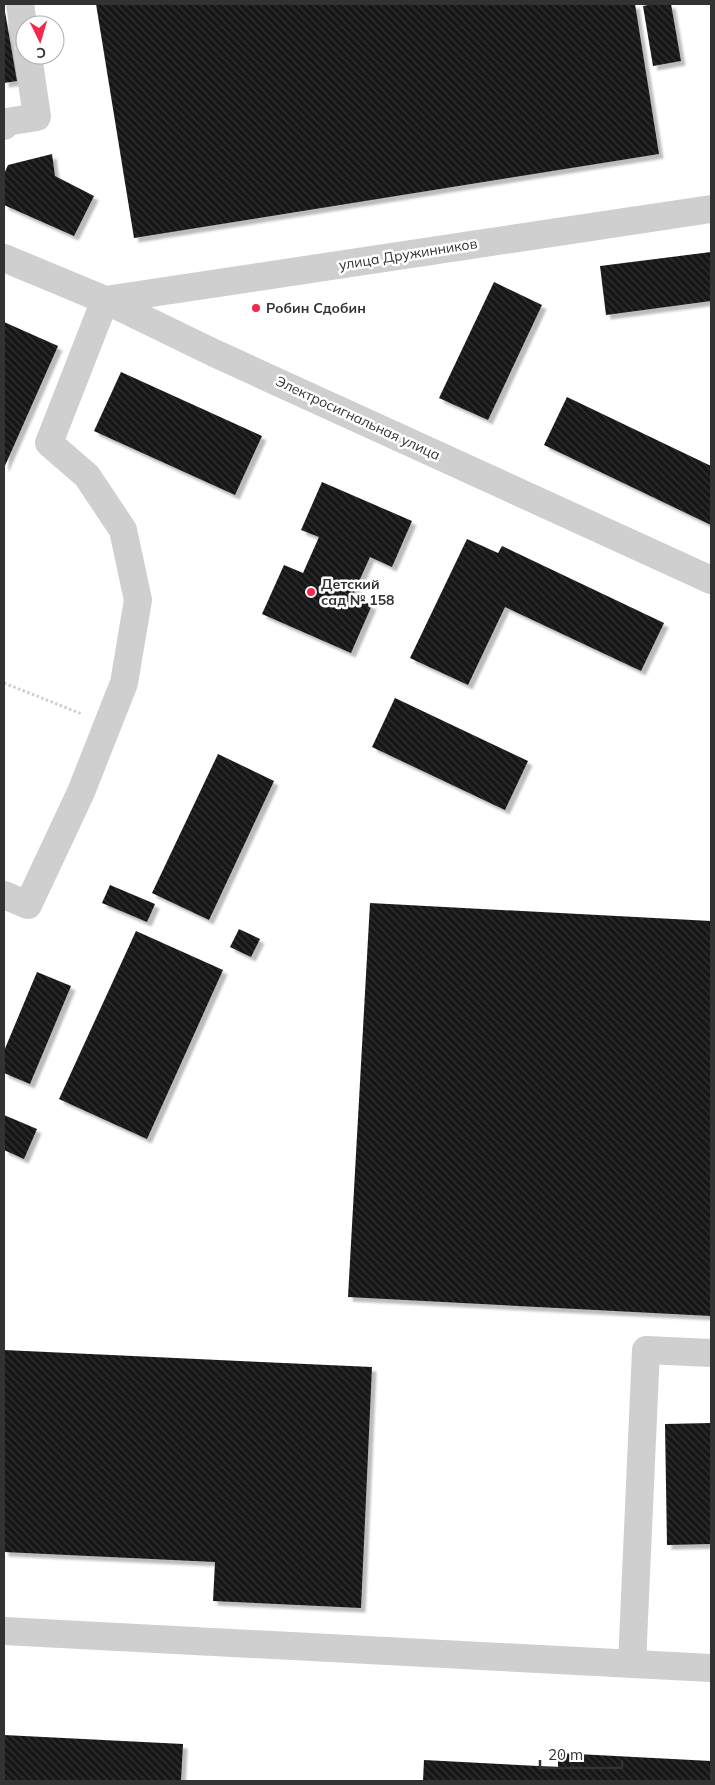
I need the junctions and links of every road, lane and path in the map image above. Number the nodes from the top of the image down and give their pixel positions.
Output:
1 (29, 65) edge
2 (4, 126) edge
3 (711, 208) edge
4 (4, 258) edge
5 (105, 300) junction
6 (711, 580) edge
7 (4, 683) edge
8 (107, 724) junction
9 (16, 900) edge
10 (711, 1353) edge
11 (4, 1631) edge
12 (632, 1664) junction
13 (711, 1668) edge

1 - 2 street
3 - 5 street, улица Дружинников
4 - 5 street, Электросигнальная улица
5 - 6 street, Электросигнальная улица
5 - 8 street
7 - 8 path
8 - 9 street
10 - 12 street
11 - 12 street
12 - 13 street

